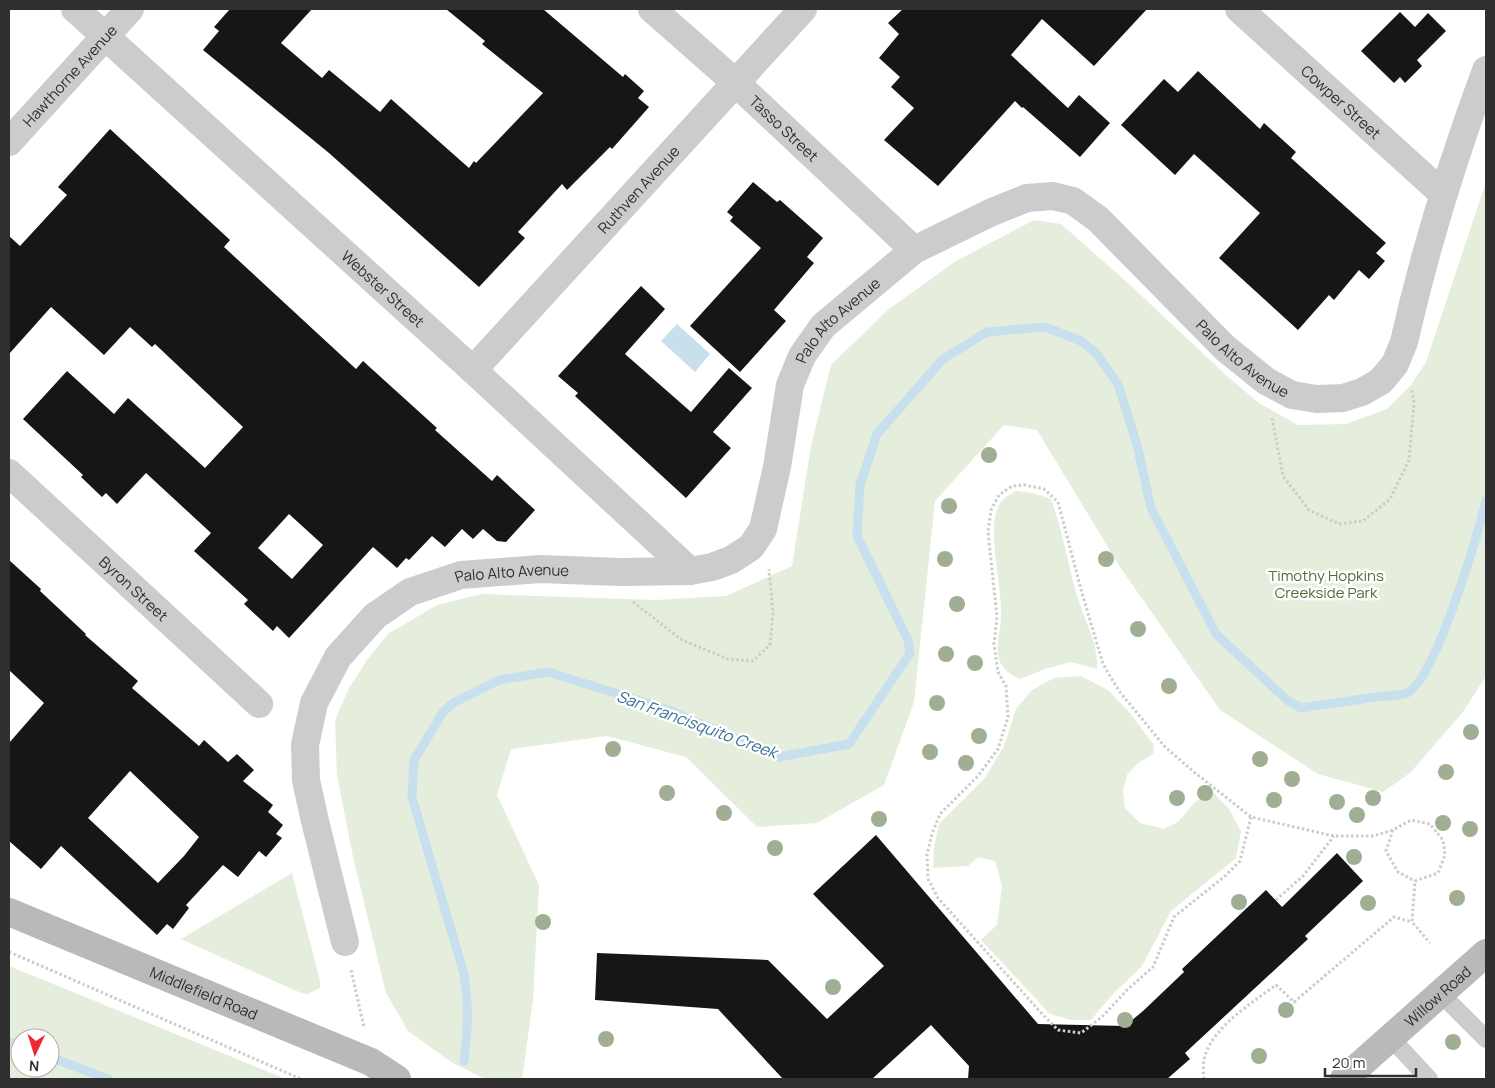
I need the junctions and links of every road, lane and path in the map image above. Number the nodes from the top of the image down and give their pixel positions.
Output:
1 (75, 9) edge
2 (130, 9) edge
3 (652, 9) edge
4 (802, 9) edge
5 (1239, 9) edge
6 (105, 36) junction
7 (1486, 70) edge
8 (736, 83) junction
9 (9, 142) edge
10 (1443, 194) junction
11 (914, 250) junction
12 (473, 370) junction
13 (1266, 381) junction
14 (1411, 385) dead end
15 (9, 473) edge
16 (763, 529) junction
17 (690, 571) junction
18 (620, 572) junction
19 (259, 704) dead end
20 (1251, 817) junction
21 (1393, 830) junction
22 (1334, 836) junction
23 (1415, 881) junction
24 (1276, 900) dead end
25 (9, 912) edge
26 (1412, 922) junction
27 (345, 942) joint
28 (1430, 943) dead end
29 (9, 952) edge
30 (1486, 953) edge
31 (1440, 993) junction
32 (1391, 1038) junction
33 (1486, 1039) edge
34 (371, 1062) junction
35 (301, 1079) edge
36 (397, 1079) edge
37 (1204, 1079) edge
38 (1344, 1079) edge
39 (1429, 1079) edge

1 - 6 street, Webster Street
2 - 6 street, Hawthorne Avenue
3 - 8 street, Tasso Street
4 - 8 street, Ruthven Avenue
5 - 10 street, Cowper Street
6 - 9 street, Hawthorne Avenue
6 - 12 street, Webster Street
7 - 10 street, Palo Alto Avenue
8 - 11 street, Tasso Street
8 - 12 street, Ruthven Avenue
10 - 13 street, Palo Alto Avenue
11 - 13 street, Palo Alto Avenue
11 - 16 street, Palo Alto Avenue
12 - 17 street, Webster Street
13 - 14 path
15 - 19 street, Byron Street
16 - 17 street, Palo Alto Avenue
16 - 18 path
17 - 18 street, Palo Alto Avenue
18 - 27 street, Palo Alto Avenue
20 - 20 path
20 - 22 path
21 - 22 path
21 - 23 path
21 - 23 path
22 - 24 path
23 - 26 path
25 - 34 main road, Middlefield Road
26 - 28 path
26 - 37 path
27 - 34 path
29 - 35 path
30 - 31 main road, Willow Road
31 - 32 main road, Willow Road
31 - 33 lane
32 - 38 main road, Willow Road
32 - 39 lane
34 - 36 main road, Middlefield Road

